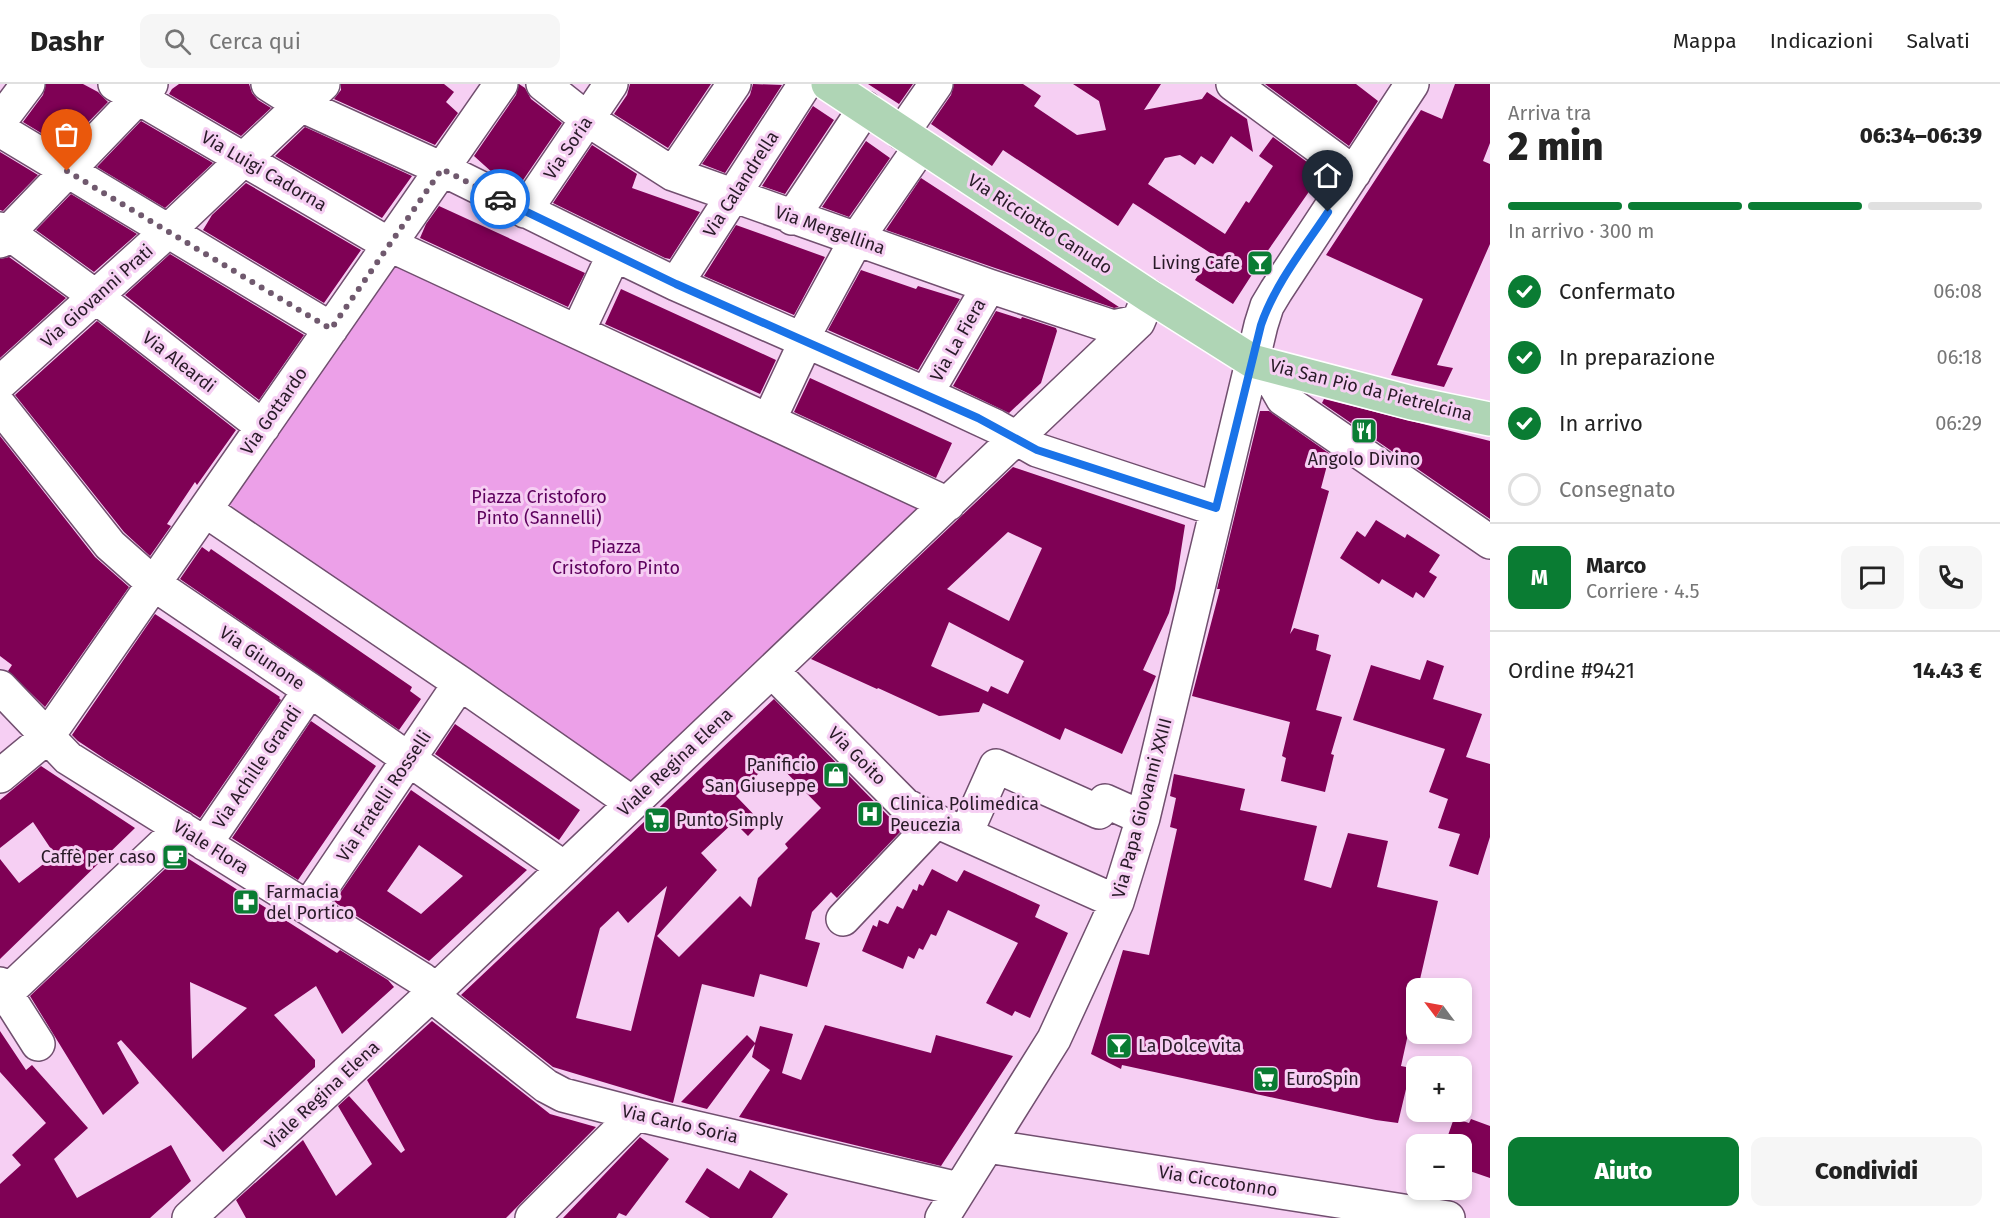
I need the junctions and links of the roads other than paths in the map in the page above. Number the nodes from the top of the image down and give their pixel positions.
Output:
1 (28, 84) edge
2 (268, 84) edge
3 (501, 84) edge
4 (543, 84) edge
5 (610, 84) edge
6 (734, 84) edge
7 (805, 84) edge
8 (936, 84) edge
9 (1233, 84) edge
10 (1408, 85) edge
11 (135, 88) edge
12 (846, 92) edge
13 (312, 94) edge
14 (587, 119) junction
15 (0, 121) edge
16 (0, 130) edge
17 (912, 139) junction
18 (244, 160) junction
19 (442, 169) junction
20 (67, 171) junction
21 (1354, 173) junction
22 (673, 174) junction
23 (732, 197) junction
24 (525, 212) junction
25 (792, 218) junction
26 (168, 231) junction
27 (2, 234) edge
28 (856, 240) junction
29 (390, 245) junction
30 (614, 254) junction
31 (676, 284) junction
32 (989, 286) junction
33 (95, 297) junction
34 (1144, 309) junction
35 (331, 329) junction
36 (578, 331) junction
37 (804, 340) junction
38 (1257, 363) junction
39 (0, 383) edge
40 (926, 394) junction
41 (0, 406) edge
42 (1490, 419) edge
43 (769, 420) junction
44 (263, 427) junction
45 (1016, 438) junction
46 (948, 504) junction
47 (1216, 508) junction
48 (205, 510) junction
49 (1490, 542) edge
50 (154, 584) junction
51 (772, 670) junction
52 (460, 683) junction
53 (0, 687) edge
54 (309, 690) junction
55 (47, 737) junction
56 (409, 759) junction
57 (0, 776) edge
58 (632, 803) junction
59 (1143, 818) junction
60 (936, 821) junction
61 (966, 833) junction
62 (193, 836) junction
63 (564, 868) junction
64 (1117, 902) junction
65 (308, 908) junction
66 (843, 920) dead end
67 (2, 992) edge
68 (431, 995) junction
69 (38, 1044) dead end
70 (636, 1114) junction
71 (987, 1146) junction
72 (959, 1189) junction
73 (222, 1207) edge
74 (189, 1218) edge
75 (532, 1218) edge
76 (942, 1218) edge
77 (1449, 1218) edge

1 - 15 street
2 - 13 street
3 - 19 street, Via Gottardo
4 - 14 street, Via Mergellina
5 - 14 street, Via Soria
6 - 22 street
7 - 23 street, Via Calandrella
8 - 17 street
9 - 21 street
10 - 21 street, Via Papa Giovanni XXIII
11 - 18 street, Via Luigi Cadorna
11 - 20 street
12 - 17 main road, Via Ricciotto Canudo
12 - 25 street
13 - 18 street, Via Giovanni Prati
13 - 19 street
14 - 22 street, Via Mergellina
14 - 24 street, Via Soria
16 - 20 street
17 - 28 street
17 - 34 main road, Via Ricciotto Canudo
18 - 26 street, Via Giovanni Prati
18 - 29 street, Via Luigi Cadorna
19 - 24 street
19 - 29 street, Via Gottardo
20 - 26 street
20 - 27 street
21 - 38 street, Via Papa Giovanni XXIII
22 - 23 street, Via Mergellina
23 - 25 street, Via Mergellina
23 - 31 street, Via Calandrella
24 - 30 street
25 - 28 street, Via Mergellina
26 - 33 street, Via Giovanni Prati
26 - 35 street
27 - 33 street, Via Aleardi
28 - 32 street, Via Mergellina
28 - 37 street
29 - 35 street, Via Gottardo
29 - 36 street
30 - 31 street
30 - 36 street
31 - 37 street
32 - 34 street, Via Mergellina
32 - 40 street, Via La Fiera
33 - 39 street, Via Giovanni Prati
33 - 44 street, Via Aleardi
34 - 38 main road, Via Ricciotto Canudo
34 - 45 street, Viale Regina Elena
35 - 44 street, Via Gottardo
36 - 43 street
37 - 40 street
37 - 43 street
38 - 42 main road, Via San Pio da Pietrelcina
38 - 47 street, Via Papa Giovanni XXIII
38 - 49 street
40 - 45 street
41 - 50 street, Via Giunone
43 - 46 street
44 - 48 street, Via Gottardo
45 - 46 street, Viale Regina Elena
45 - 47 street
46 - 51 street, Viale Regina Elena
47 - 59 street, Via Papa Giovanni XXIII
48 - 50 street, Via Gottardo
48 - 52 street
50 - 54 street, Via Giunone
50 - 55 street, Via Gottardo
51 - 58 street, Viale Regina Elena
51 - 60 street, Via Goito
52 - 56 street, Via Fratelli Rosselli
52 - 58 street
53 - 55 street, Viale Flora
54 - 56 street, Via Giunone
54 - 62 street, Via Achille Grandi
55 - 57 street, Via Gottardo
55 - 62 street, Viale Flora
56 - 63 street, Via Giunone
56 - 65 street, Via Fratelli Rosselli
58 - 63 street, Viale Regina Elena
59 - 61 street
59 - 64 street, Via Papa Giovanni XXIII
60 - 61 street, Via Goito
60 - 66 street
61 - 64 street, Via Goito
62 - 65 street, Viale Flora
62 - 67 street, Via Achille Grandi
63 - 68 street, Viale Regina Elena
64 - 71 street, Via Papa Giovanni XXIII
65 - 68 street, Viale Flora
67 - 69 street
68 - 70 street, Via Carlo Soria
68 - 73 street, Viale Regina Elena
70 - 72 street, Via Carlo Soria
70 - 75 street
71 - 72 street, Via Papa Giovanni XXIII
71 - 77 street, Via Ciccotonno
72 - 76 street, Via Papa Giovanni XXIII
73 - 74 street, Viale Regina Elena

